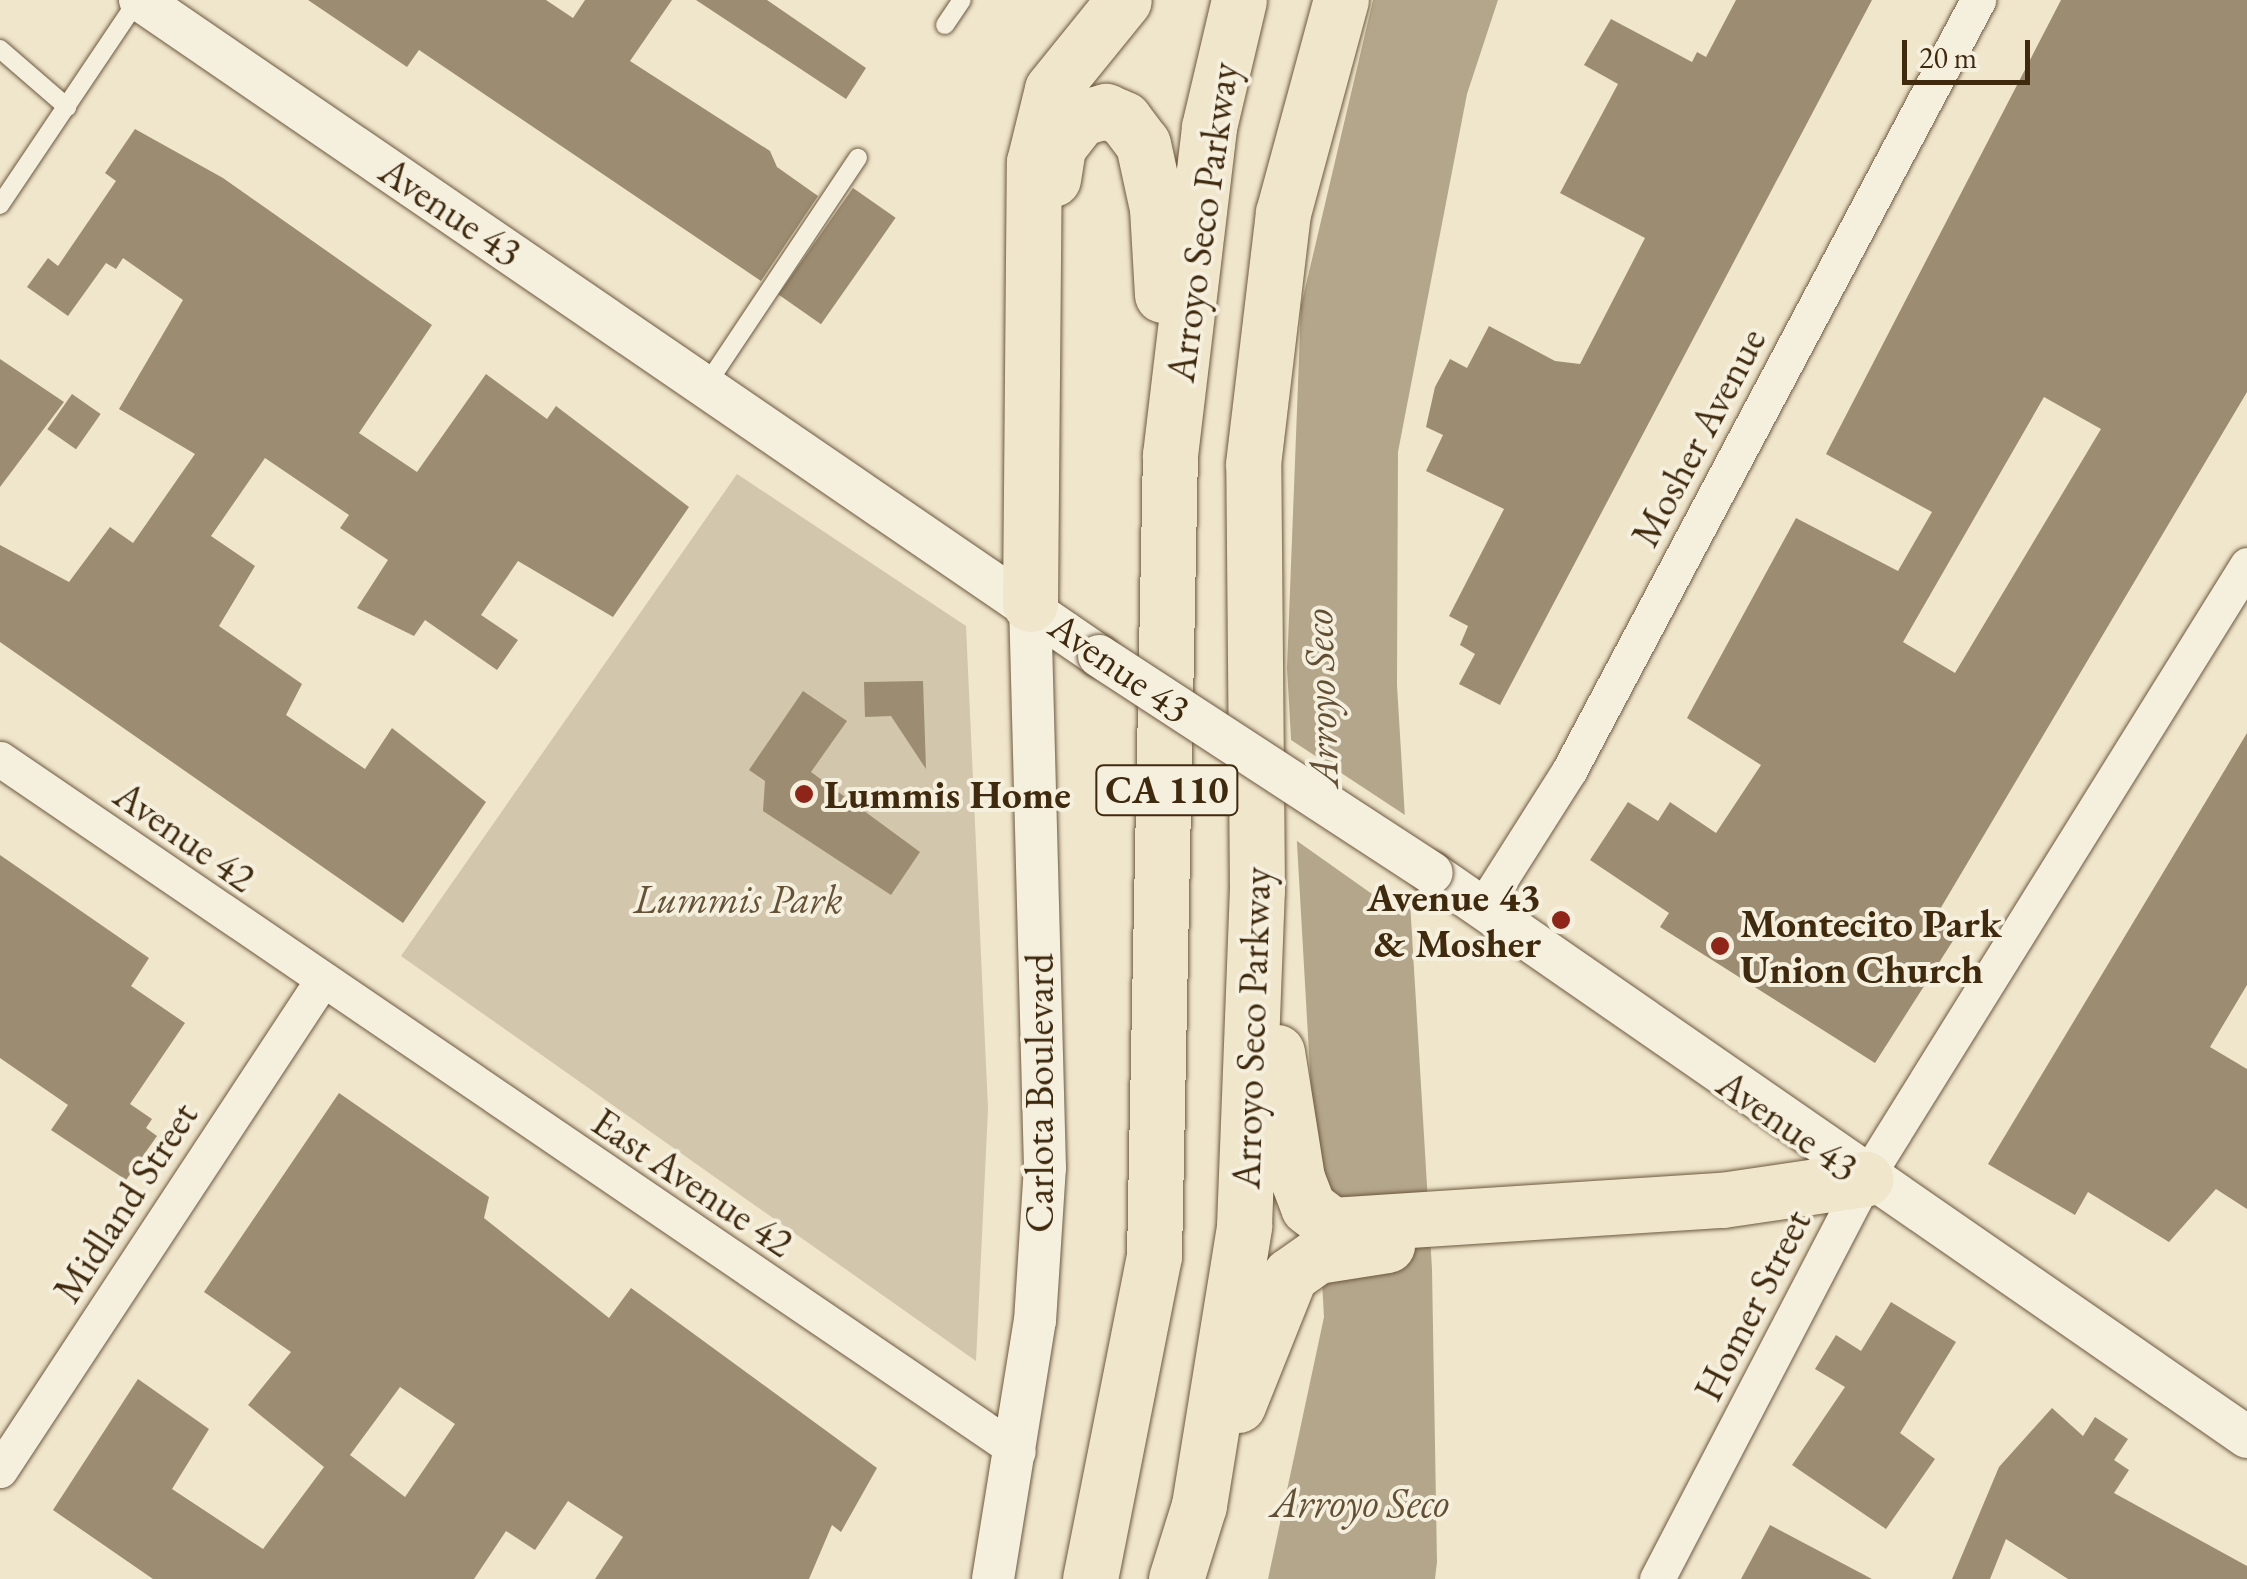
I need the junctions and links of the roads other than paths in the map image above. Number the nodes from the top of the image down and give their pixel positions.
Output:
1 (139, 0) edge
2 (962, 0) edge
3 (1124, 0) edge
4 (1239, 0) edge
5 (1341, 0) edge
6 (1978, 0) edge
7 (945, 25) dead end
8 (0, 48) edge
9 (67, 107) junction
10 (858, 158) dead end
11 (0, 205) edge
12 (1035, 281) junction
13 (707, 384) junction
14 (1170, 455) junction
15 (2247, 566) edge
16 (1030, 604) junction
17 (0, 759) edge
18 (1257, 890) junction
19 (1482, 908) junction
20 (321, 982) junction
21 (1865, 1179) junction
22 (1312, 1232) junction
23 (2247, 1438) edge
24 (1018, 1452) junction
25 (0, 1470) edge
26 (1199, 1505) junction
27 (993, 1579) edge
28 (1090, 1579) edge
29 (1176, 1579) edge
30 (1657, 1579) edge

1 - 9 lane
1 - 13 street, Avenue 43
2 - 7 lane
3 - 12 highway
4 - 14 highway, Arroyo Seco Parkway / CA 110
5 - 18 highway, Arroyo Seco Parkway / CA 110
6 - 19 street, Mosher Avenue
8 - 9 lane
9 - 11 lane
10 - 13 lane
12 - 14 highway
12 - 16 highway
13 - 16 street, Avenue 43
14 - 28 highway, Arroyo Seco Parkway / CA 110
15 - 21 street, Homer Street
16 - 19 street, Avenue 43, bridge
16 - 24 street, Carlota Boulevard
17 - 20 street, Avenue 42
18 - 22 highway
18 - 26 highway, Arroyo Seco Parkway / CA 110
19 - 21 street, Avenue 43
20 - 24 street, East Avenue 42
20 - 25 street, Midland Street
21 - 22 highway
21 - 23 street, Avenue 43
21 - 30 street, Homer Street
22 - 26 highway
24 - 27 street, Carlota Boulevard
26 - 29 highway, Arroyo Seco Parkway / CA 110

